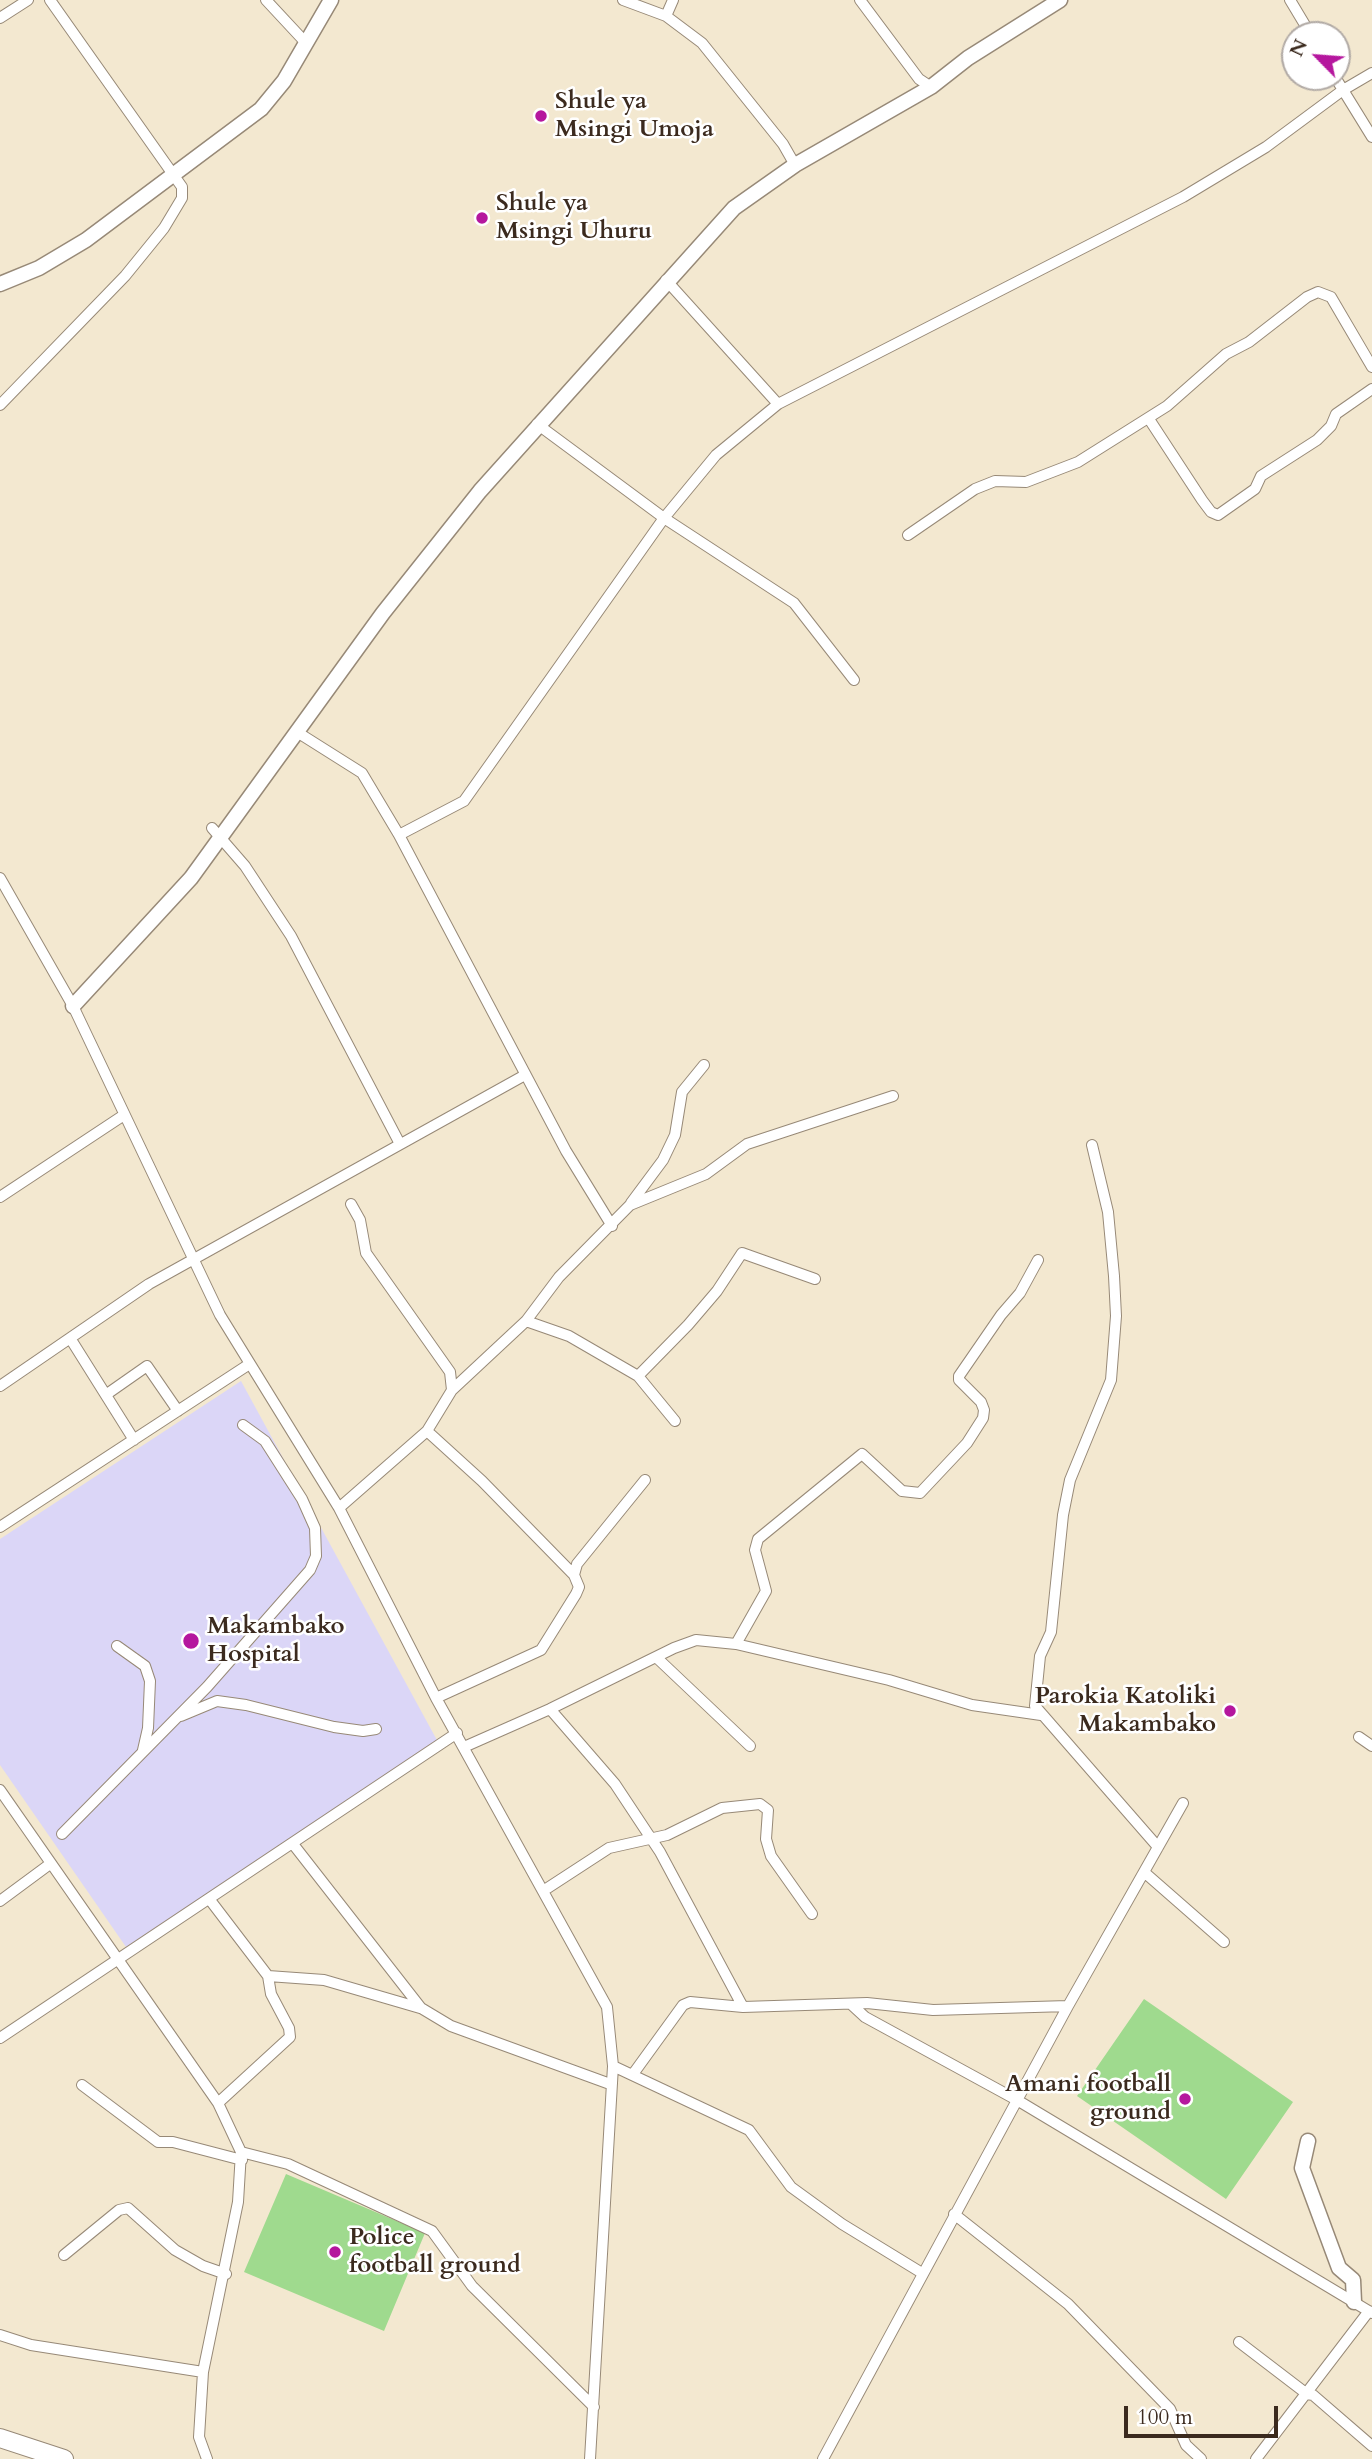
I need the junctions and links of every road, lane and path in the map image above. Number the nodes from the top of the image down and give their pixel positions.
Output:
1 (28, 0) edge
2 (50, 0) edge
3 (266, 0) edge
4 (331, 0) edge
5 (623, 0) edge
6 (673, 0) edge
7 (860, 0) edge
8 (1290, 0) edge
9 (1050, 3) edge
10 (666, 16) junction
11 (0, 18) edge
12 (1303, 21) edge
13 (306, 43) junction
14 (1372, 73) edge
15 (1351, 85) edge
16 (931, 87) junction
17 (1342, 91) edge
18 (1344, 91) edge
19 (1372, 137) edge
20 (795, 165) junction
21 (172, 176) junction
22 (666, 281) junction
23 (0, 284) edge
24 (1372, 367) edge
25 (1372, 389) edge
26 (778, 404) junction
27 (0, 405) edge
28 (1149, 419) junction
29 (537, 424) junction
30 (664, 518) junction
31 (908, 535) dead end
32 (854, 680) dead end
33 (296, 732) junction
34 (216, 833) junction
35 (399, 835) junction
36 (0, 878) edge
37 (73, 1006) junction
38 (704, 1065) dead end
39 (525, 1074) junction
40 (893, 1096) dead end
41 (124, 1115) junction
42 (400, 1144) junction
43 (1091, 1146) dead end
44 (0, 1197) edge
45 (351, 1204) dead end
46 (630, 1205) junction
47 (612, 1226) junction
48 (193, 1259) junction
49 (1038, 1261) dead end
50 (816, 1279) dead end
51 (526, 1321) junction
52 (70, 1338) junction
53 (248, 1365) junction
54 (638, 1376) junction
55 (0, 1384) edge
56 (452, 1390) junction
57 (107, 1394) junction
58 (178, 1411) junction
59 (675, 1421) dead end
60 (243, 1425) dead end
61 (427, 1431) junction
62 (134, 1440) junction
63 (645, 1480) dead end
64 (339, 1508) junction
65 (0, 1527) edge
66 (574, 1576) junction
67 (736, 1644) junction
68 (117, 1646) dead end
69 (656, 1657) junction
70 (436, 1698) junction
71 (550, 1709) junction
72 (1041, 1715) junction
73 (174, 1718) junction
74 (376, 1729) dead end
75 (457, 1733) junction
76 (1359, 1737) dead end
77 (464, 1746) junction
78 (750, 1746) dead end
79 (1372, 1746) edge
80 (143, 1751) junction
81 (0, 1790) edge
82 (1183, 1803) dead end
83 (62, 1834) dead end
84 (649, 1839) junction
85 (293, 1844) junction
86 (1158, 1847) junction
87 (50, 1864) junction
88 (1144, 1872) junction
89 (543, 1891) junction
90 (210, 1900) junction
91 (0, 1901) edge
92 (812, 1914) dead end
93 (1224, 1942) dead end
94 (118, 1962) junction
95 (268, 1976) junction
96 (852, 2005) junction
97 (1068, 2006) junction
98 (743, 2007) junction
99 (421, 2008) junction
100 (0, 2038) edge
101 (613, 2066) junction
102 (633, 2074) junction
103 (610, 2084) junction
104 (82, 2085) dead end
105 (1017, 2100) junction
106 (218, 2103) junction
107 (1308, 2141) dead end
108 (241, 2156) junction
109 (954, 2214) junction
110 (64, 2255) dead end
111 (922, 2273) junction
112 (226, 2274) junction
113 (1354, 2302) junction
114 (1371, 2312) edge
115 (0, 2335) edge
116 (1239, 2342) dead end
117 (203, 2372) junction
118 (1307, 2394) junction
119 (594, 2407) junction
120 (0, 2438) edge
121 (1372, 2446) edge
122 (64, 2459) edge
123 (207, 2459) edge
124 (590, 2459) edge
125 (823, 2459) edge
126 (1201, 2459) edge
127 (1256, 2459) edge

1 - 11 street
2 - 21 street
3 - 13 street
4 - 13 street
5 - 10 street
6 - 10 street
7 - 16 street
8 - 12 street
9 - 16 street
10 - 20 street
13 - 21 street
14 - 15 street
16 - 20 street
17 - 26 street
18 - 19 street
20 - 22 street
21 - 23 street
21 - 27 street
22 - 26 street
22 - 29 street
24 - 28 street
25 - 28 street
26 - 30 street
28 - 31 street
29 - 30 street
29 - 33 street
30 - 32 street
30 - 35 street
33 - 34 street
33 - 35 street
34 - 37 street
34 - 42 street
35 - 39 street
36 - 37 street
37 - 41 street
38 - 46 street
39 - 42 street
39 - 47 street
40 - 46 street
41 - 44 street
41 - 48 street
42 - 48 street
43 - 72 street
45 - 56 street
46 - 47 street
47 - 51 street
48 - 52 street
48 - 53 street
49 - 67 street
50 - 54 street
51 - 54 street
51 - 56 street
52 - 55 street
52 - 57 street
53 - 58 street
53 - 64 street
54 - 59 street
56 - 61 street
57 - 58 street
57 - 62 street
58 - 62 street
60 - 73 street
61 - 64 street
61 - 66 street
62 - 65 street
63 - 66 street
64 - 70 street
66 - 70 street
67 - 69 street
67 - 72 street
68 - 80 street
69 - 71 street
69 - 78 street
70 - 75 street
71 - 77 street
71 - 84 street
72 - 86 street
73 - 74 street
73 - 80 street
75 - 77 street
75 - 85 street
76 - 79 street
77 - 89 street
80 - 83 street
81 - 87 street
82 - 86 street
84 - 89 street
84 - 92 street
84 - 98 street
85 - 90 street
85 - 99 street
86 - 88 street
87 - 91 street
87 - 94 street
88 - 93 street
88 - 97 street
89 - 101 street
90 - 94 street
90 - 95 street
94 - 100 street
94 - 106 street
95 - 99 street
95 - 106 street
96 - 97 street
96 - 98 street
96 - 105 street
97 - 105 street
98 - 102 street
99 - 103 street
101 - 102 street
101 - 103 street
102 - 111 street
103 - 119 street
104 - 108 street
105 - 109 street
105 - 113 street
106 - 108 street
107 - 113 street
108 - 112 street
108 - 119 street
109 - 111 street
109 - 126 street
110 - 112 street
111 - 125 street
112 - 117 street
113 - 114 street
114 - 118 street
115 - 117 street
116 - 118 street
117 - 123 street
118 - 121 street
118 - 127 street
119 - 124 street
120 - 122 highway

